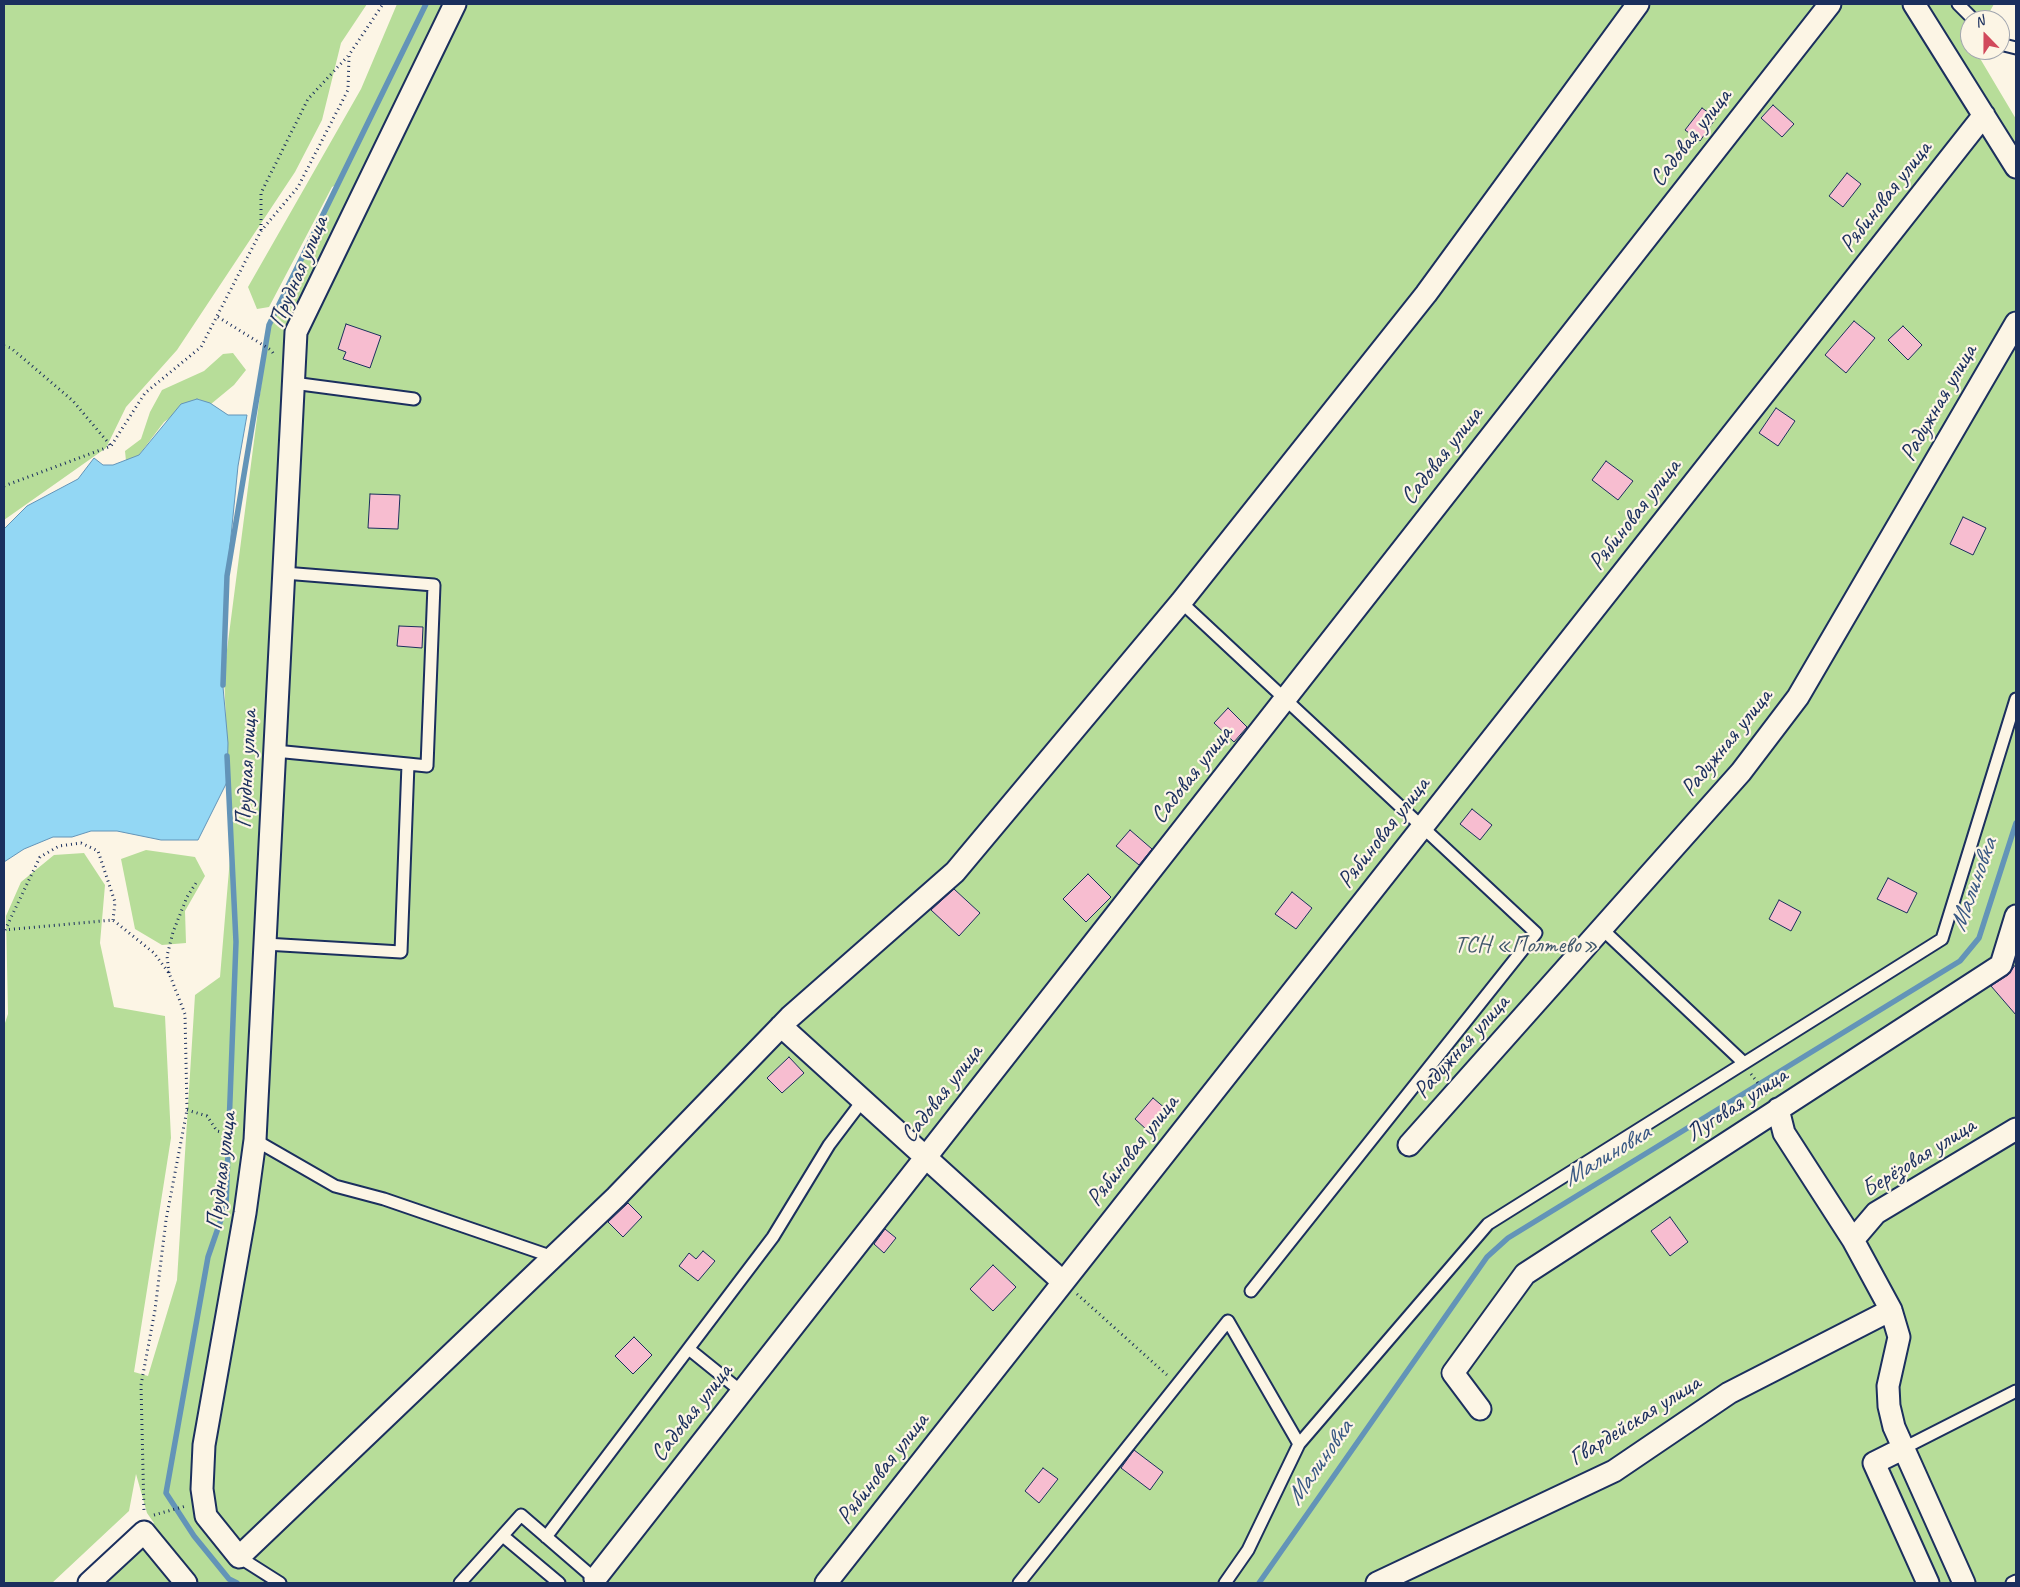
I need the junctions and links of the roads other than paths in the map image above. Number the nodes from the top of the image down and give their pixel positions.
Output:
1 (455, 4) edge
2 (1638, 4) edge
3 (1830, 4) edge
4 (1914, 4) edge
5 (1984, 115) junction
6 (2016, 167) edge
7 (2016, 323) edge
8 (293, 383) junction
9 (414, 399) dead end
10 (284, 573) junction
11 (1181, 602) junction
12 (1285, 699) junction
13 (2016, 699) edge
14 (275, 751) junction
15 (408, 764) junction
16 (1422, 827) junction
17 (2016, 916) edge
18 (1602, 929) junction
19 (265, 944) junction
20 (781, 1026) junction
21 (1744, 1063) junction
22 (863, 1100) junction
23 (1778, 1109) junction
24 (2016, 1129) edge
25 (246, 1138) junction
26 (1410, 1145) dead end
27 (927, 1156) junction
28 (1853, 1240) junction
29 (553, 1257) junction
30 (1063, 1282) junction
31 (1251, 1291) dead end
32 (1891, 1310) junction
33 (690, 1350) junction
34 (2016, 1391) edge
35 (742, 1392) junction
36 (1480, 1409) dead end
37 (1299, 1444) junction
38 (1902, 1449) junction
39 (503, 1536) junction
40 (546, 1537) junction
41 (239, 1557) junction
42 (595, 1579) joint
43 (2016, 1581) edge
44 (89, 1583) edge
45 (186, 1583) edge
46 (280, 1583) edge
47 (460, 1583) edge
48 (559, 1583) edge
49 (826, 1583) edge
50 (1019, 1583) edge
51 (1225, 1583) edge
52 (1377, 1583) edge
53 (1928, 1583) edge
54 (1964, 1583) edge
55 (2012, 1583) edge

1 - 8 street, Прудная улица
2 - 11 street
3 - 12 street, Садовая улица
4 - 5 street
5 - 6 street
5 - 16 street, Рябиновая улица
7 - 18 street, Радужная улица
8 - 9 lane
8 - 10 street, Прудная улица
10 - 14 street, Прудная улица
10 - 15 lane
11 - 12 lane
11 - 20 street
12 - 16 lane
12 - 27 street, Садовая улица
13 - 21 lane
14 - 15 lane
14 - 19 street, Прудная улица
15 - 19 lane
16 - 30 street, Рябиновая улица
16 - 31 lane
17 - 23 street, Луговая улица
18 - 21 lane
18 - 26 street, Радужная улица
19 - 25 street, Прудная улица
20 - 22 street
20 - 29 street
21 - 37 lane
22 - 27 street
22 - 33 lane
23 - 28 street
23 - 36 street, Луговая улица
24 - 28 street, Берёзовая улица
25 - 29 lane
25 - 41 street, Прудная улица
27 - 30 street
27 - 35 street, Садовая улица
28 - 32 street
29 - 41 street
30 - 49 street, Рябиновая улица
32 - 38 street
32 - 52 street, Гвардейская улица
33 - 35 lane
33 - 40 lane
34 - 38 lane
35 - 42 street, Садовая улица
37 - 50 lane
37 - 51 lane
38 - 53 street
38 - 54 street
39 - 40 lane
39 - 47 lane
39 - 48 lane
40 - 42 lane
41 - 46 lane
43 - 55 lane
44 - 45 street

